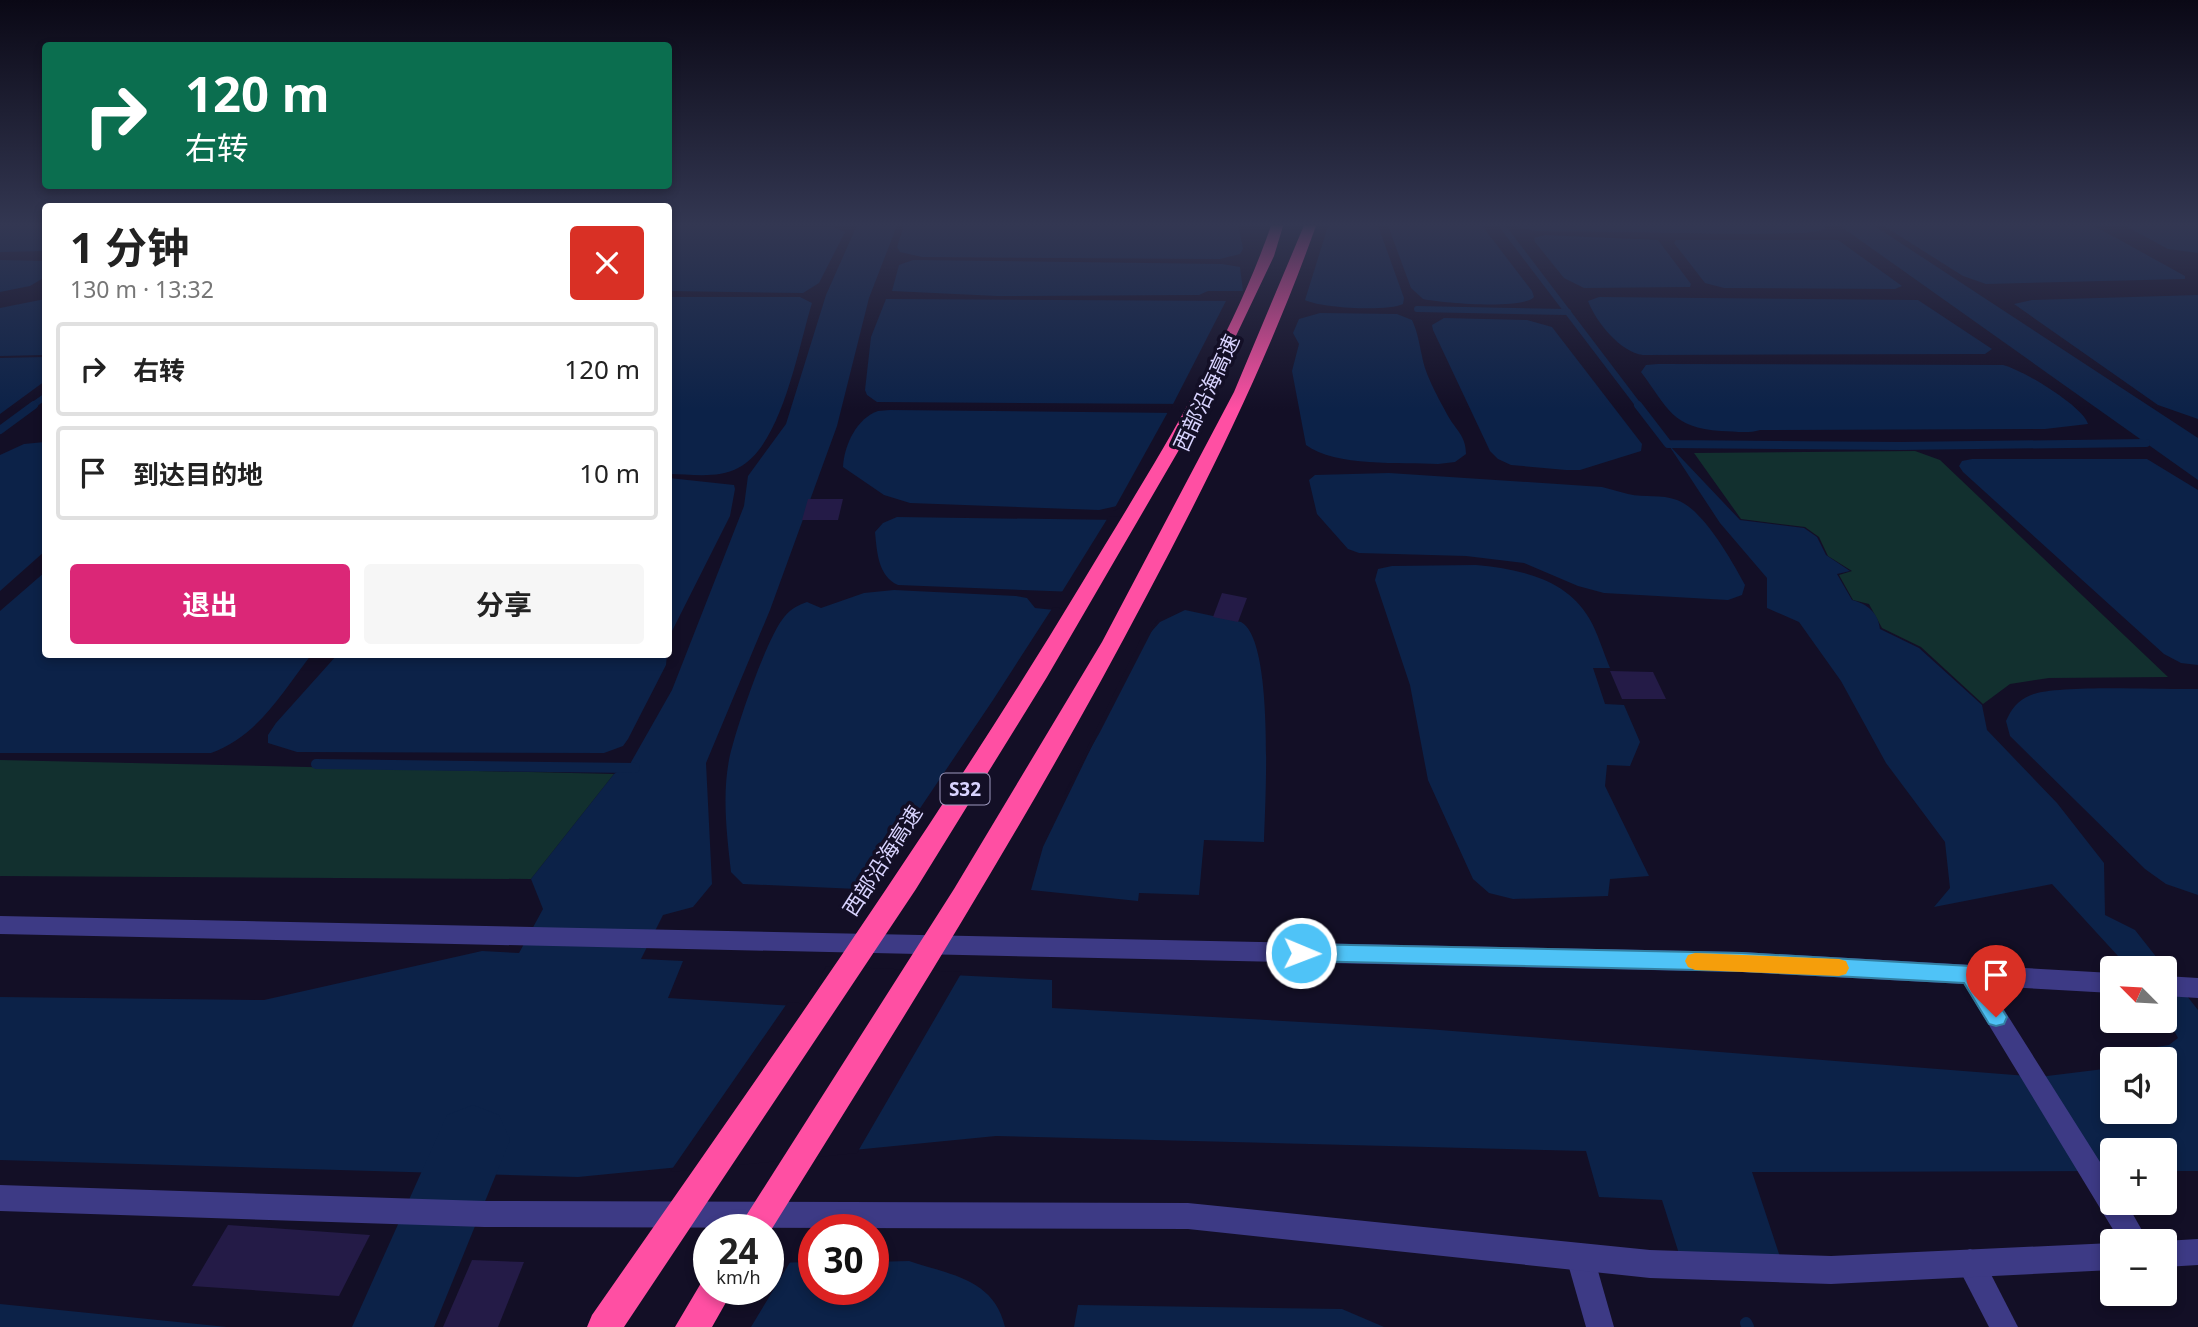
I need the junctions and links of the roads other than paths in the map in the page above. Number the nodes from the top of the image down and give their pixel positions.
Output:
1 (1252, 285) edge
2 (1289, 285) edge
3 (0, 925) edge
4 (1970, 975) junction
5 (2100, 982) edge
6 (0, 1198) edge
7 (763, 1214) edge
8 (2128, 1229) edge
9 (2198, 1252) edge
10 (2177, 1253) edge
11 (1580, 1257) junction
12 (2100, 1258) edge
13 (1970, 1263) junction
14 (706, 1305) edge
15 (604, 1327) edge
16 (692, 1327) edge
17 (1600, 1327) edge
18 (2004, 1327) edge

1 - 15 highway, 西部沿海高速 / S32
2 - 7 highway, 西部沿海高速 / S32
3 - 4 street
4 - 5 street
4 - 8 street
6 - 11 street
9 - 10 street
11 - 13 street
11 - 17 street
12 - 13 street
13 - 18 street
14 - 16 highway

